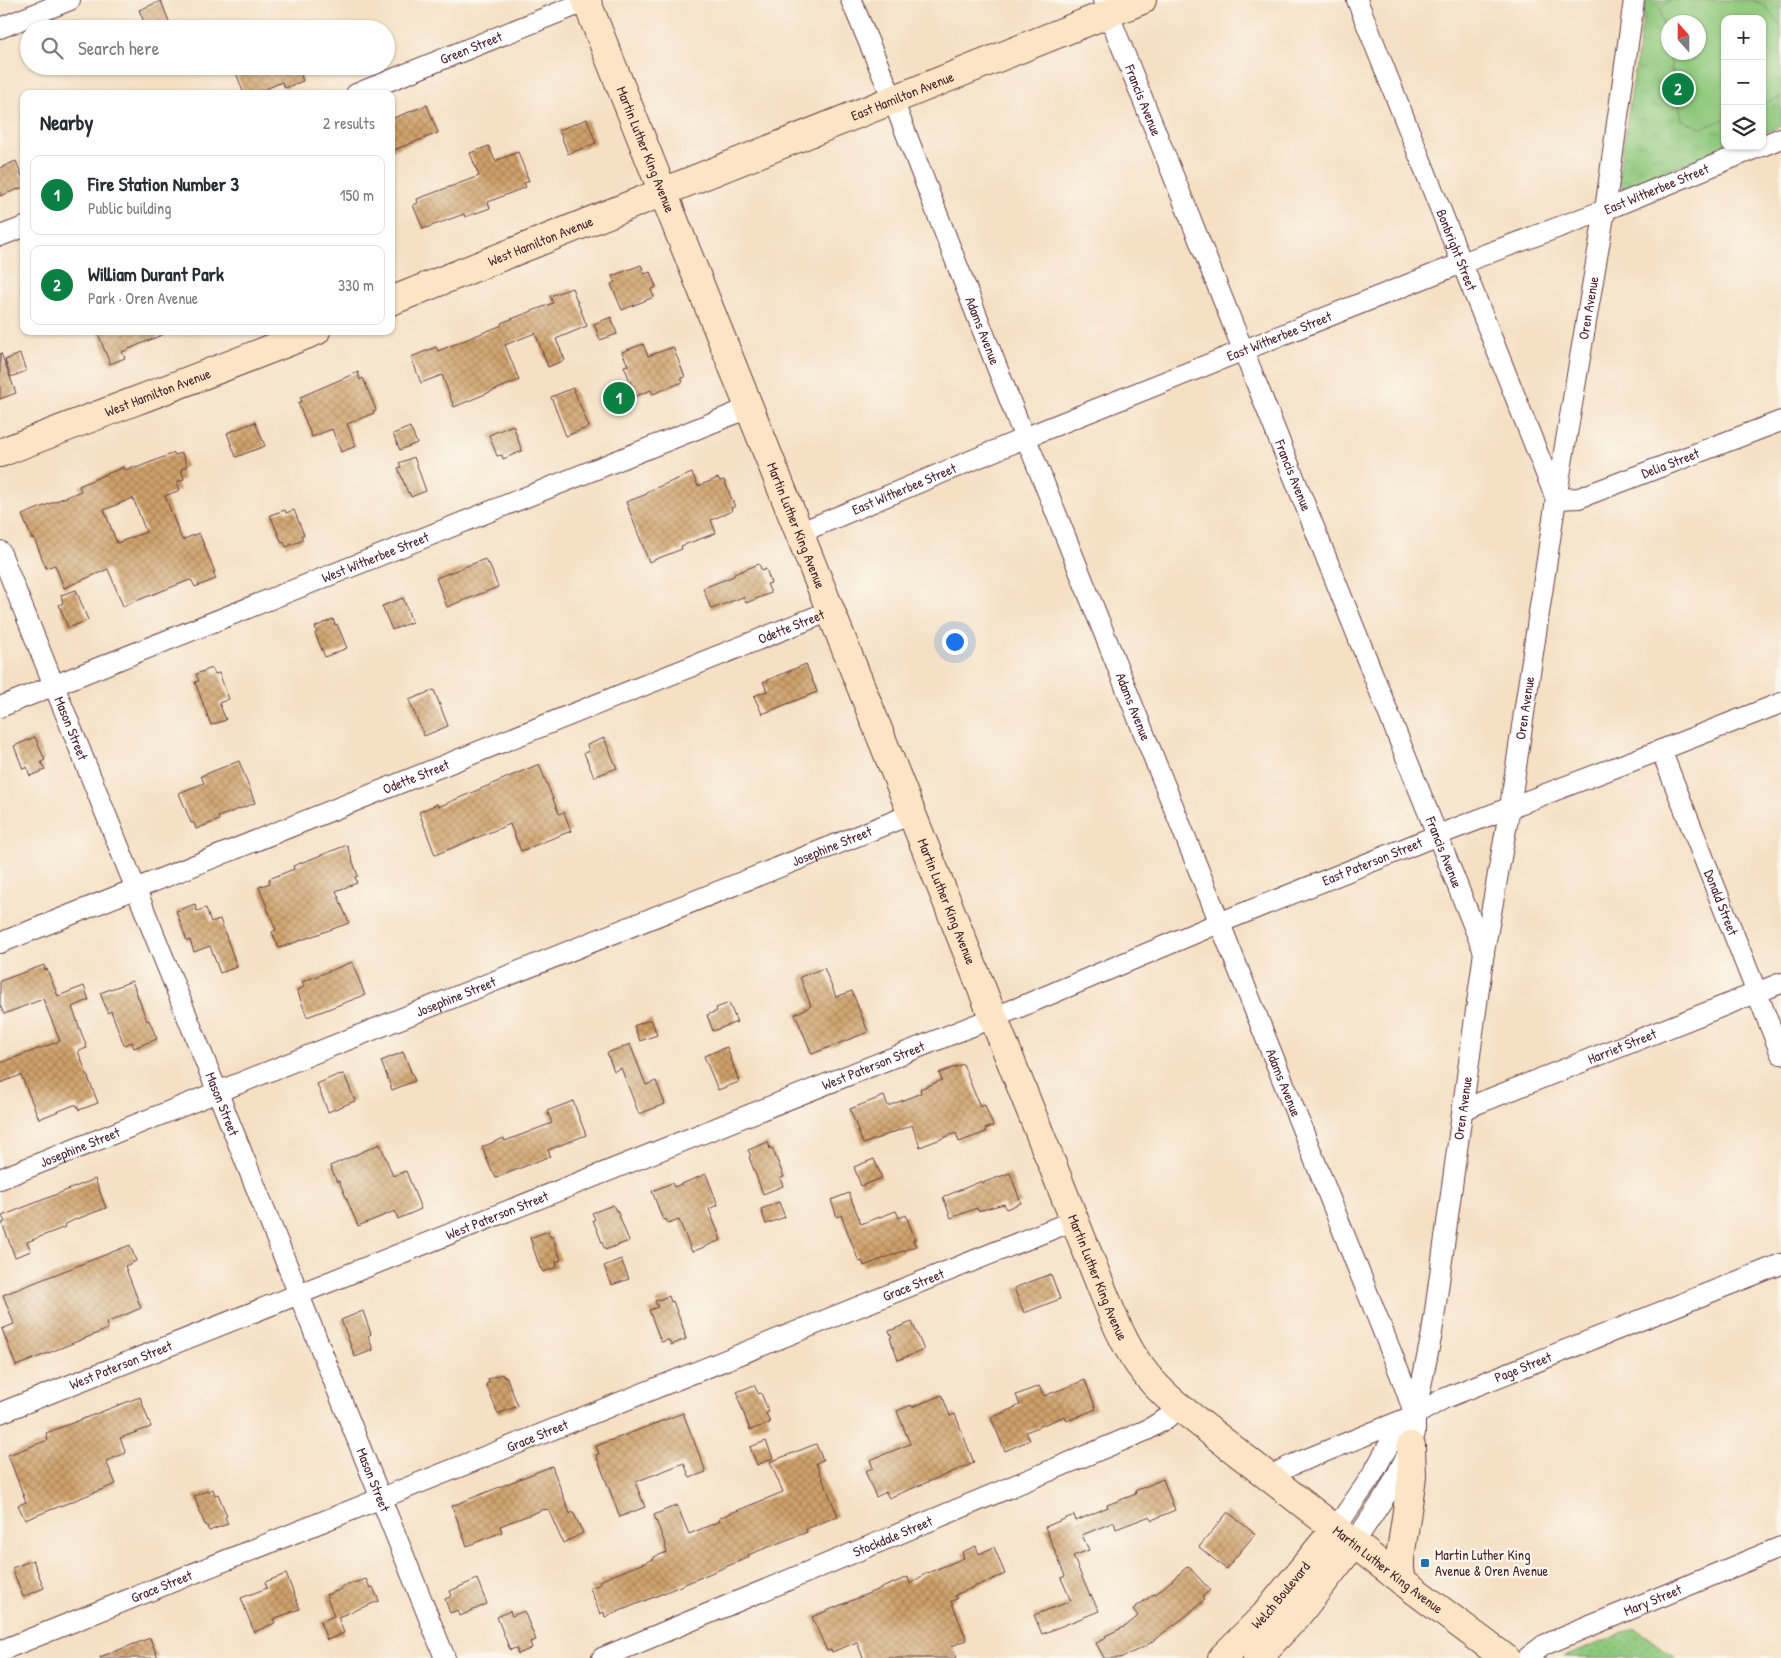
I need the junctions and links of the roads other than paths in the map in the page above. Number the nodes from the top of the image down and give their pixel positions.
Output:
1 (70, 0) edge
2 (851, 0) edge
3 (1142, 0) edge
4 (1356, 0) edge
5 (1634, 0) edge
6 (586, 1) edge
7 (1105, 7) edge
8 (0, 28) edge
9 (366, 90) edge
10 (893, 100) junction
11 (1781, 138) edge
12 (1766, 144) edge
13 (1751, 150) edge
14 (663, 192) junction
15 (1605, 210) junction
16 (20, 228) edge
17 (0, 236) edge
18 (1462, 263) junction
19 (395, 299) edge
20 (306, 335) edge
21 (1242, 351) junction
22 (749, 408) junction
23 (1781, 421) edge
24 (1025, 438) junction
25 (0, 453) edge
26 (1556, 499) junction
27 (799, 533) junction
28 (0, 550) edge
29 (830, 611) junction
30 (54, 686) junction
31 (1781, 703) edge
32 (0, 707) edge
33 (1661, 750) junction
34 (1510, 807) junction
35 (912, 814) junction
36 (1438, 835) junction
37 (135, 888) junction
38 (1219, 923) junction
39 (0, 943) edge
40 (1484, 952) junction
41 (1781, 983) edge
42 (1756, 992) junction
43 (994, 1017) junction
44 (1781, 1054) edge
45 (217, 1092) junction
46 (1464, 1109) junction
47 (0, 1179) edge
48 (1075, 1220) junction
49 (1781, 1264) edge
50 (299, 1295) junction
51 (1178, 1406) junction
52 (0, 1413) edge
53 (1414, 1415) junction
54 (1411, 1446) junction
55 (1272, 1479) junction
56 (380, 1498) junction
57 (1345, 1536) junction
58 (1781, 1547) edge
59 (1402, 1580) junction
60 (0, 1651) edge
61 (445, 1658) edge
62 (602, 1658) edge
63 (1222, 1658) edge
64 (1257, 1658) edge
65 (1505, 1658) edge
66 (1527, 1658) edge

1 - 8 street
2 - 10 street, Adams Avenue
3 - 7 street, East Hamilton Avenue
4 - 18 street, Bonbright Street
5 - 15 street, Oren Avenue
6 - 9 street, Green Street
6 - 14 street, Martin Luther King Avenue
7 - 10 street, East Hamilton Avenue
7 - 21 street, Francis Avenue
10 - 14 street, East Hamilton Avenue
10 - 24 street, Adams Avenue
11 - 12 street, East Witherbee Street
13 - 15 street, East Witherbee Street
14 - 19 street, West Hamilton Avenue
14 - 22 street, Martin Luther King Avenue
15 - 18 street, East Witherbee Street
15 - 26 street, Oren Avenue
16 - 17 street
18 - 21 street, East Witherbee Street
18 - 26 street, Bonbright Street
20 - 25 street, West Hamilton Avenue
21 - 24 street, East Witherbee Street
21 - 36 street, Francis Avenue
22 - 27 street, Martin Luther King Avenue
22 - 30 street, West Witherbee Street
23 - 26 street, Delia Street
24 - 27 street, East Witherbee Street
24 - 38 street, Adams Avenue
26 - 34 street, Oren Avenue
27 - 29 street, Martin Luther King Avenue
28 - 30 street, Mason Street
29 - 35 street, Martin Luther King Avenue
29 - 37 street, Odette Street
30 - 32 street, West Witherbee Street
30 - 37 street, Mason Street
31 - 33 street, East Paterson Street
33 - 34 street, East Paterson Street
33 - 42 street, Donald Street
34 - 36 street, East Paterson Street
34 - 40 street, Oren Avenue
35 - 43 street, Martin Luther King Avenue
35 - 45 street, Josephine Street
36 - 38 street, East Paterson Street
36 - 40 street, Francis Avenue
37 - 39 street, Odette Street
37 - 45 street, Mason Street
38 - 43 street, East Paterson Street
38 - 53 street, Adams Avenue
40 - 46 street, Oren Avenue
41 - 42 street, Harriet Street
42 - 44 street, Donald Street
42 - 46 street, Harriet Street
43 - 48 street, Martin Luther King Avenue
43 - 50 street, West Paterson Street
45 - 47 street, Josephine Street
45 - 50 street, Mason Street
46 - 53 street, Oren Avenue
48 - 51 street, Martin Luther King Avenue
48 - 56 street, Grace Street
49 - 53 street, Page Street
50 - 52 street, West Paterson Street
50 - 56 street, Mason Street
51 - 55 street, Martin Luther King Avenue
51 - 62 street, Stockdale Street
53 - 54 street, Oren Avenue
53 - 55 street, Page Street
53 - 57 street
54 - 57 street, Oren Avenue
54 - 59 street
55 - 57 street, Martin Luther King Avenue
56 - 60 street, Grace Street
56 - 61 street, Mason Street
57 - 59 street, Martin Luther King Avenue
57 - 63 street, Welch Boulevard
57 - 64 street, Welch Boulevard
58 - 66 street, Mary Street
59 - 65 street, Martin Luther King Avenue

